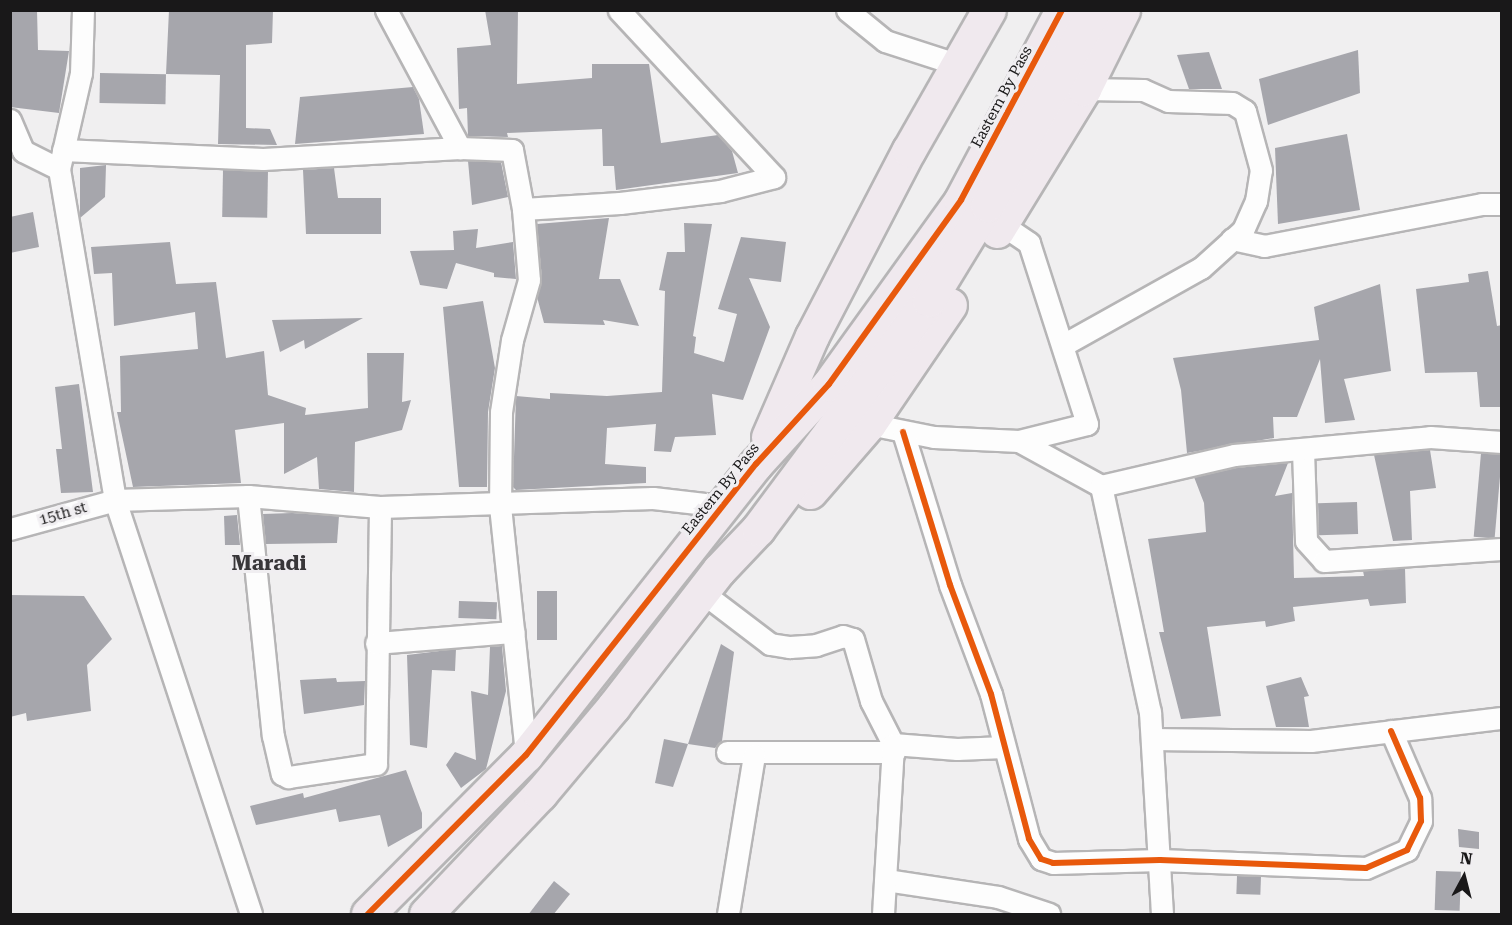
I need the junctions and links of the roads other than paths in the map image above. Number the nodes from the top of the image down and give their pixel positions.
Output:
1 (83, 10) edge
2 (386, 10) edge
3 (619, 10) edge
4 (848, 10) edge
5 (989, 10) edge
6 (1062, 10) edge
7 (1094, 10) edge
8 (1123, 10) edge
9 (959, 65) junction
10 (1084, 89) junction
11 (10, 120) edge
12 (460, 148) junction
13 (17, 154) edge
14 (61, 159) junction
15 (1502, 204) edge
16 (523, 209) junction
17 (1001, 224) junction
18 (1232, 239) junction
19 (1063, 345) junction
20 (869, 424) junction
21 (903, 432) junction
22 (1019, 441) junction
23 (1502, 442) edge
24 (1303, 450) junction
25 (756, 464) junction
26 (1101, 486) junction
27 (248, 496) junction
28 (114, 500) junction
29 (500, 506) junction
30 (722, 506) junction
31 (380, 507) junction
32 (10, 529) edge
33 (758, 529) junction
34 (1502, 549) edge
35 (703, 593) junction
36 (514, 632) junction
37 (376, 643) junction
38 (1502, 718) edge
39 (1390, 731) junction
40 (1152, 739) junction
41 (1004, 747) junction
42 (893, 748) junction
43 (727, 752) dead end
44 (526, 755) junction
45 (754, 755) junction
46 (1160, 860) junction
47 (886, 880) junction
48 (437, 911) edge
49 (251, 915) edge
50 (368, 915) edge
51 (728, 915) edge
52 (883, 915) edge
53 (1049, 915) edge
54 (1162, 915) edge

1 - 14 street
2 - 12 street
3 - 16 street
4 - 9 street
5 - 9 main road
6 - 25 main road, Eastern By Pass
7 - 33 main road
8 - 10 main road
9 - 25 main road
10 - 17 main road
10 - 18 street
11 - 13 street
12 - 14 street
12 - 16 street
13 - 14 street
14 - 28 street
15 - 18 street
16 - 29 street
17 - 19 street
17 - 20 main road
18 - 19 street
19 - 22 street
20 - 21 street
20 - 33 main road
21 - 22 street
21 - 41 street
22 - 26 street
23 - 24 street
24 - 26 street
24 - 34 street
25 - 30 main road, Eastern By Pass
26 - 40 street
27 - 28 street, 15th st
27 - 31 street, 15th st
27 - 37 street
28 - 32 street, 15th st
28 - 49 street
29 - 30 street, 15th st
29 - 31 street, 15th st
29 - 36 street
30 - 44 main road, Eastern By Pass
31 - 37 street
33 - 35 main road
35 - 42 street
35 - 48 main road
36 - 37 street
36 - 44 street
38 - 39 street
39 - 40 street
39 - 46 street
40 - 46 street
41 - 42 street
41 - 46 street
42 - 45 street
42 - 47 street
43 - 45 street
44 - 50 main road, Eastern By Pass
45 - 51 street
46 - 54 street
47 - 52 street
47 - 53 street

